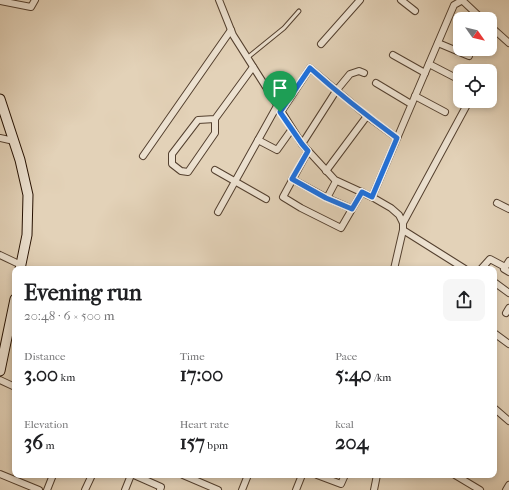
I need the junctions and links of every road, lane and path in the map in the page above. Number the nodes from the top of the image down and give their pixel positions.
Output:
1 (35, 0) edge
2 (219, 0) edge
3 (360, 0) edge
4 (401, 0) edge
5 (463, 0) edge
6 (0, 1) edge
7 (299, 11) dead end
8 (415, 11) dead end
9 (475, 12) edge
10 (231, 30) junction
11 (497, 31) edge
12 (508, 40) edge
13 (438, 43) junction
14 (321, 44) dead end
15 (453, 49) edge
16 (393, 55) dead end
17 (248, 58) junction
18 (429, 64) junction
19 (253, 67) junction
20 (364, 72) dead end
21 (425, 73) junction
22 (453, 76) edge
23 (376, 83) dead end
24 (336, 91) junction
25 (415, 96) junction
26 (0, 99) edge
27 (411, 104) junction
28 (465, 108) edge
29 (279, 109) junction
30 (445, 112) dead end
31 (367, 116) junction
32 (215, 119) junction
33 (292, 129) junction
34 (0, 138) edge
35 (397, 138) junction
36 (258, 140) junction
37 (14, 141) junction
38 (302, 144) junction
39 (308, 151) junction
40 (143, 156) dead end
41 (215, 170) dead end
42 (326, 171) junction
43 (292, 179) junction
44 (235, 181) junction
45 (336, 181) junction
46 (362, 192) junction
47 (372, 197) junction
48 (326, 198) junction
49 (266, 199) dead end
50 (497, 203) dead end
51 (352, 209) junction
52 (509, 209) edge
53 (218, 212) dead end
54 (403, 223) junction
55 (402, 230) junction
56 (0, 256) edge
57 (509, 261) edge
58 (19, 266) edge
59 (21, 266) edge
60 (395, 266) edge
61 (460, 266) edge
62 (484, 266) edge
63 (507, 269) edge
64 (497, 284) edge
65 (509, 293) edge
66 (12, 314) edge
67 (497, 336) edge
68 (509, 344) edge
69 (0, 372) edge
70 (0, 380) edge
71 (12, 386) edge
72 (497, 410) edge
73 (509, 420) edge
74 (0, 474) edge
75 (52, 478) edge
76 (91, 478) edge
77 (131, 478) edge
78 (140, 478) edge
79 (190, 478) edge
80 (201, 478) edge
81 (247, 478) edge
82 (301, 478) edge
83 (325, 478) edge
84 (343, 478) edge
85 (377, 478) edge
86 (460, 478) edge
87 (200, 482) junction
88 (509, 485) edge
89 (39, 490) edge
90 (47, 490) edge
91 (85, 490) edge
92 (125, 490) edge
93 (160, 490) edge
94 (218, 490) edge
95 (242, 490) edge
96 (296, 490) edge
97 (374, 490) edge
98 (480, 490) edge
99 (506, 490) edge

1 - 6 street
2 - 10 street
3 - 14 street
4 - 8 street
5 - 9 street
5 - 13 street
7 - 17 lane
10 - 17 street
10 - 40 street
11 - 12 street
13 - 15 street
13 - 18 street
16 - 21 street
17 - 19 street
18 - 21 street
18 - 22 street
19 - 29 street
19 - 32 street
20 - 24 street
21 - 25 street
23 - 27 street
24 - 29 street
24 - 31 street
24 - 38 street
25 - 27 street
25 - 30 street
26 - 37 main road
27 - 35 street
28 - 54 street
29 - 33 street
29 - 36 street
31 - 35 street
31 - 42 street
32 - 32 street
33 - 36 street
33 - 38 street
34 - 37 street
35 - 47 street
36 - 44 street
37 - 59 main road
38 - 39 street
39 - 42 street
39 - 43 street
41 - 44 street
42 - 45 street
43 - 48 street
43 - 51 street
44 - 49 street
44 - 53 street
45 - 46 street
45 - 48 street
46 - 47 street
46 - 51 street
47 - 54 street
48 - 51 street
50 - 52 street
54 - 55 street
55 - 60 street
55 - 61 street
56 - 58 street
57 - 63 street
62 - 63 street
64 - 65 street
66 - 69 main road
67 - 68 street
70 - 71 street
72 - 73 street
74 - 89 street
75 - 90 street
76 - 91 street
77 - 92 street
78 - 93 street
79 - 87 street
80 - 87 street
81 - 95 street
82 - 96 street
83 - 84 street
85 - 97 street
86 - 98 street
87 - 94 street
88 - 99 street

